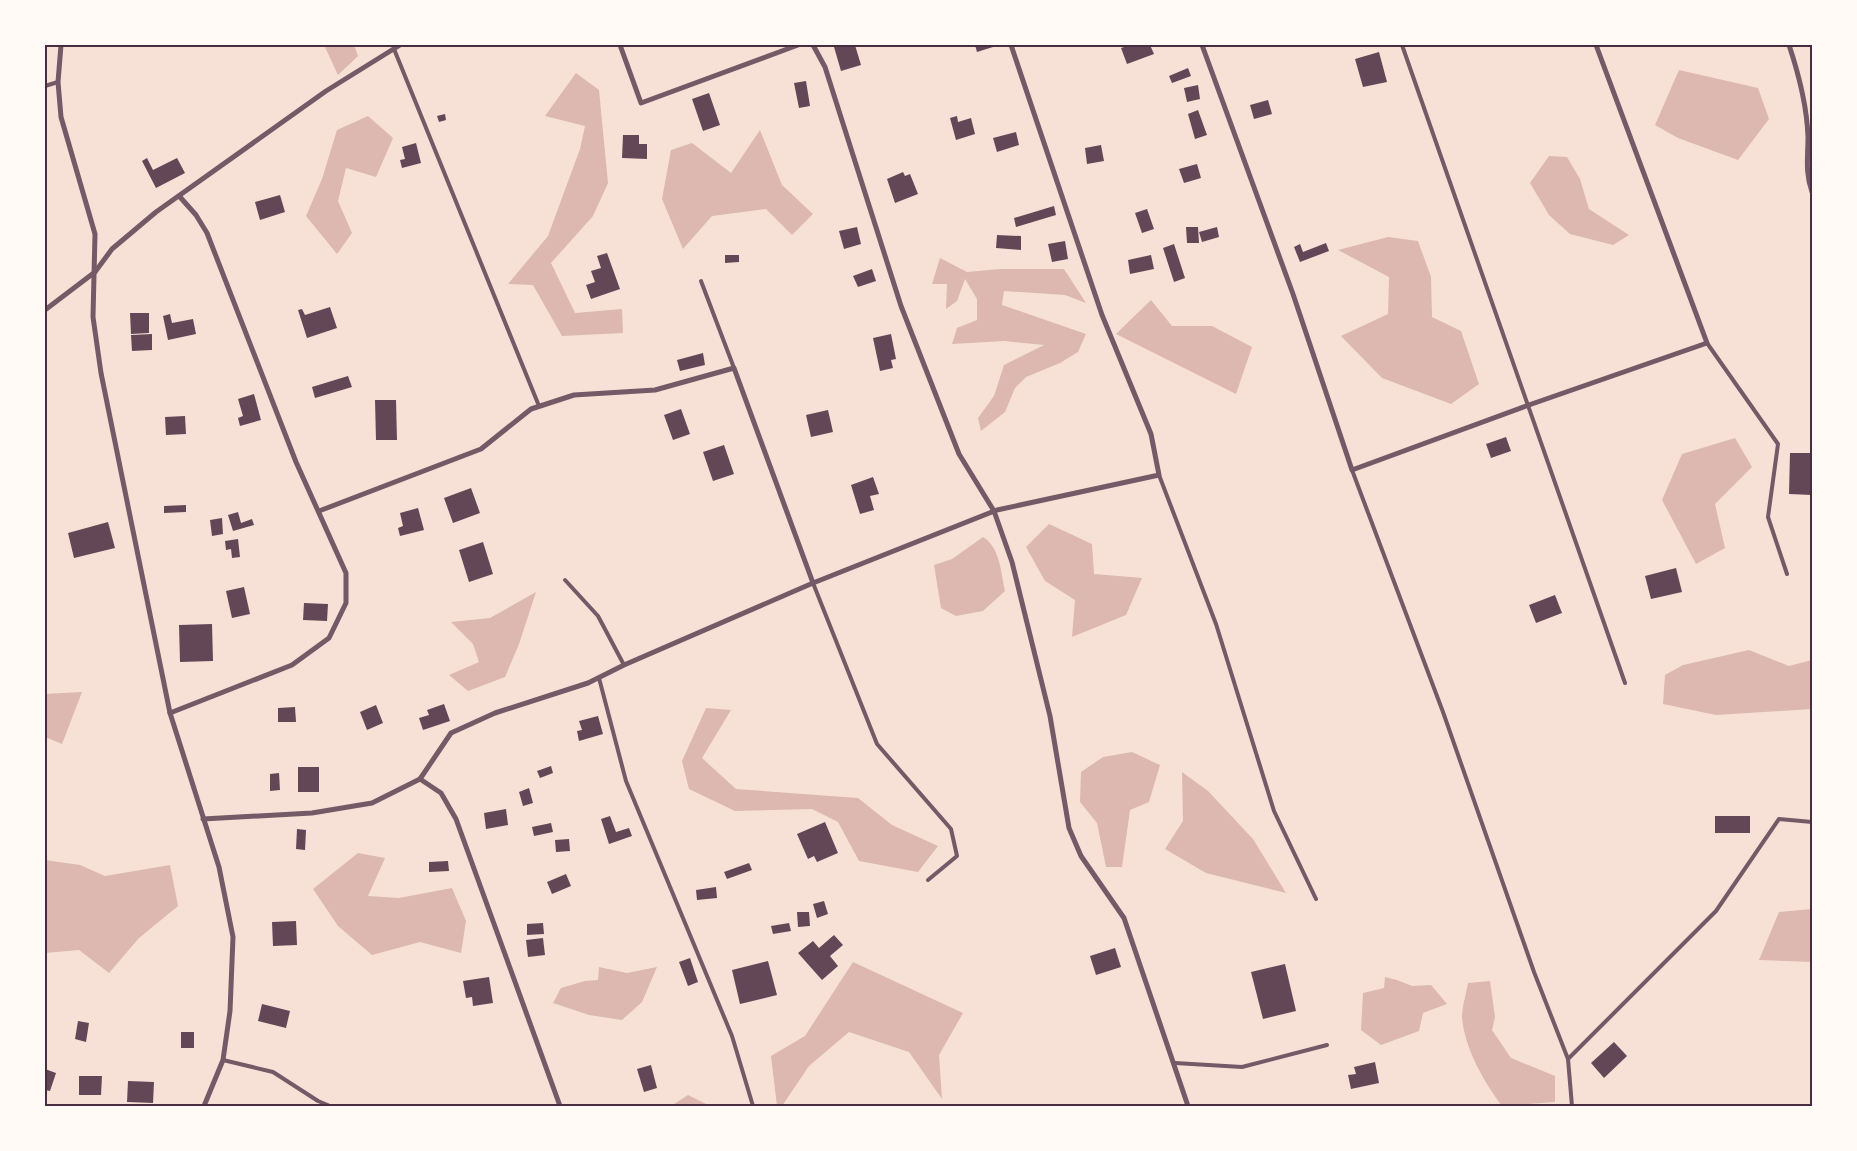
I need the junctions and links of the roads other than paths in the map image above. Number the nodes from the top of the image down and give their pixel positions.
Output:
1 (61, 45) edge
2 (400, 45) edge
3 (620, 45) edge
4 (798, 45) edge
5 (813, 45) edge
6 (1011, 45) edge
7 (1202, 45) edge
8 (1402, 45) edge
9 (1596, 45) edge
10 (1789, 45) edge
11 (394, 49) junction
12 (58, 82) junction
13 (45, 86) edge
14 (1812, 192) edge
15 (180, 197) junction
16 (95, 272) junction
17 (701, 281) dead end
18 (45, 310) edge
19 (1708, 343) junction
20 (734, 368) junction
21 (539, 406) junction
22 (1526, 406) junction
23 (1352, 470) junction
24 (1159, 475) junction
25 (994, 511) junction
26 (319, 512) junction
27 (1787, 574) dead end
28 (565, 580) dead end
29 (813, 583) junction
30 (624, 665) junction
31 (598, 678) junction
32 (1624, 683) dead end
33 (170, 714) junction
34 (420, 779) junction
35 (203, 818) junction
36 (1812, 822) edge
37 (928, 880) dead end
38 (1316, 899) dead end
39 (1327, 1045) dead end
40 (1568, 1059) junction
41 (223, 1060) junction
42 (1175, 1063) junction
43 (204, 1106) edge
44 (330, 1106) edge
45 (560, 1106) edge
46 (753, 1106) edge
47 (1188, 1106) edge
48 (1572, 1106) edge

1 - 12 street
2 - 11 street
3 - 4 street
5 - 25 street
6 - 24 street
7 - 23 street
8 - 22 lane
9 - 19 street
10 - 14 street
11 - 15 street
11 - 21 lane
12 - 13 lane
12 - 16 street
15 - 16 street
15 - 26 street
16 - 18 street
16 - 33 street
17 - 20 lane
19 - 22 street
19 - 27 lane
20 - 21 street
20 - 29 street
21 - 26 street
22 - 23 street
22 - 32 lane
23 - 40 lane
24 - 25 street
24 - 38 lane
25 - 29 street
25 - 42 street
26 - 33 street
28 - 30 lane
29 - 30 street
29 - 37 lane
30 - 31 street
31 - 34 street
31 - 46 lane
33 - 35 street
34 - 35 street
34 - 45 street
35 - 41 street
36 - 40 lane
39 - 42 lane
40 - 48 lane
41 - 43 street
41 - 44 lane
42 - 47 street

